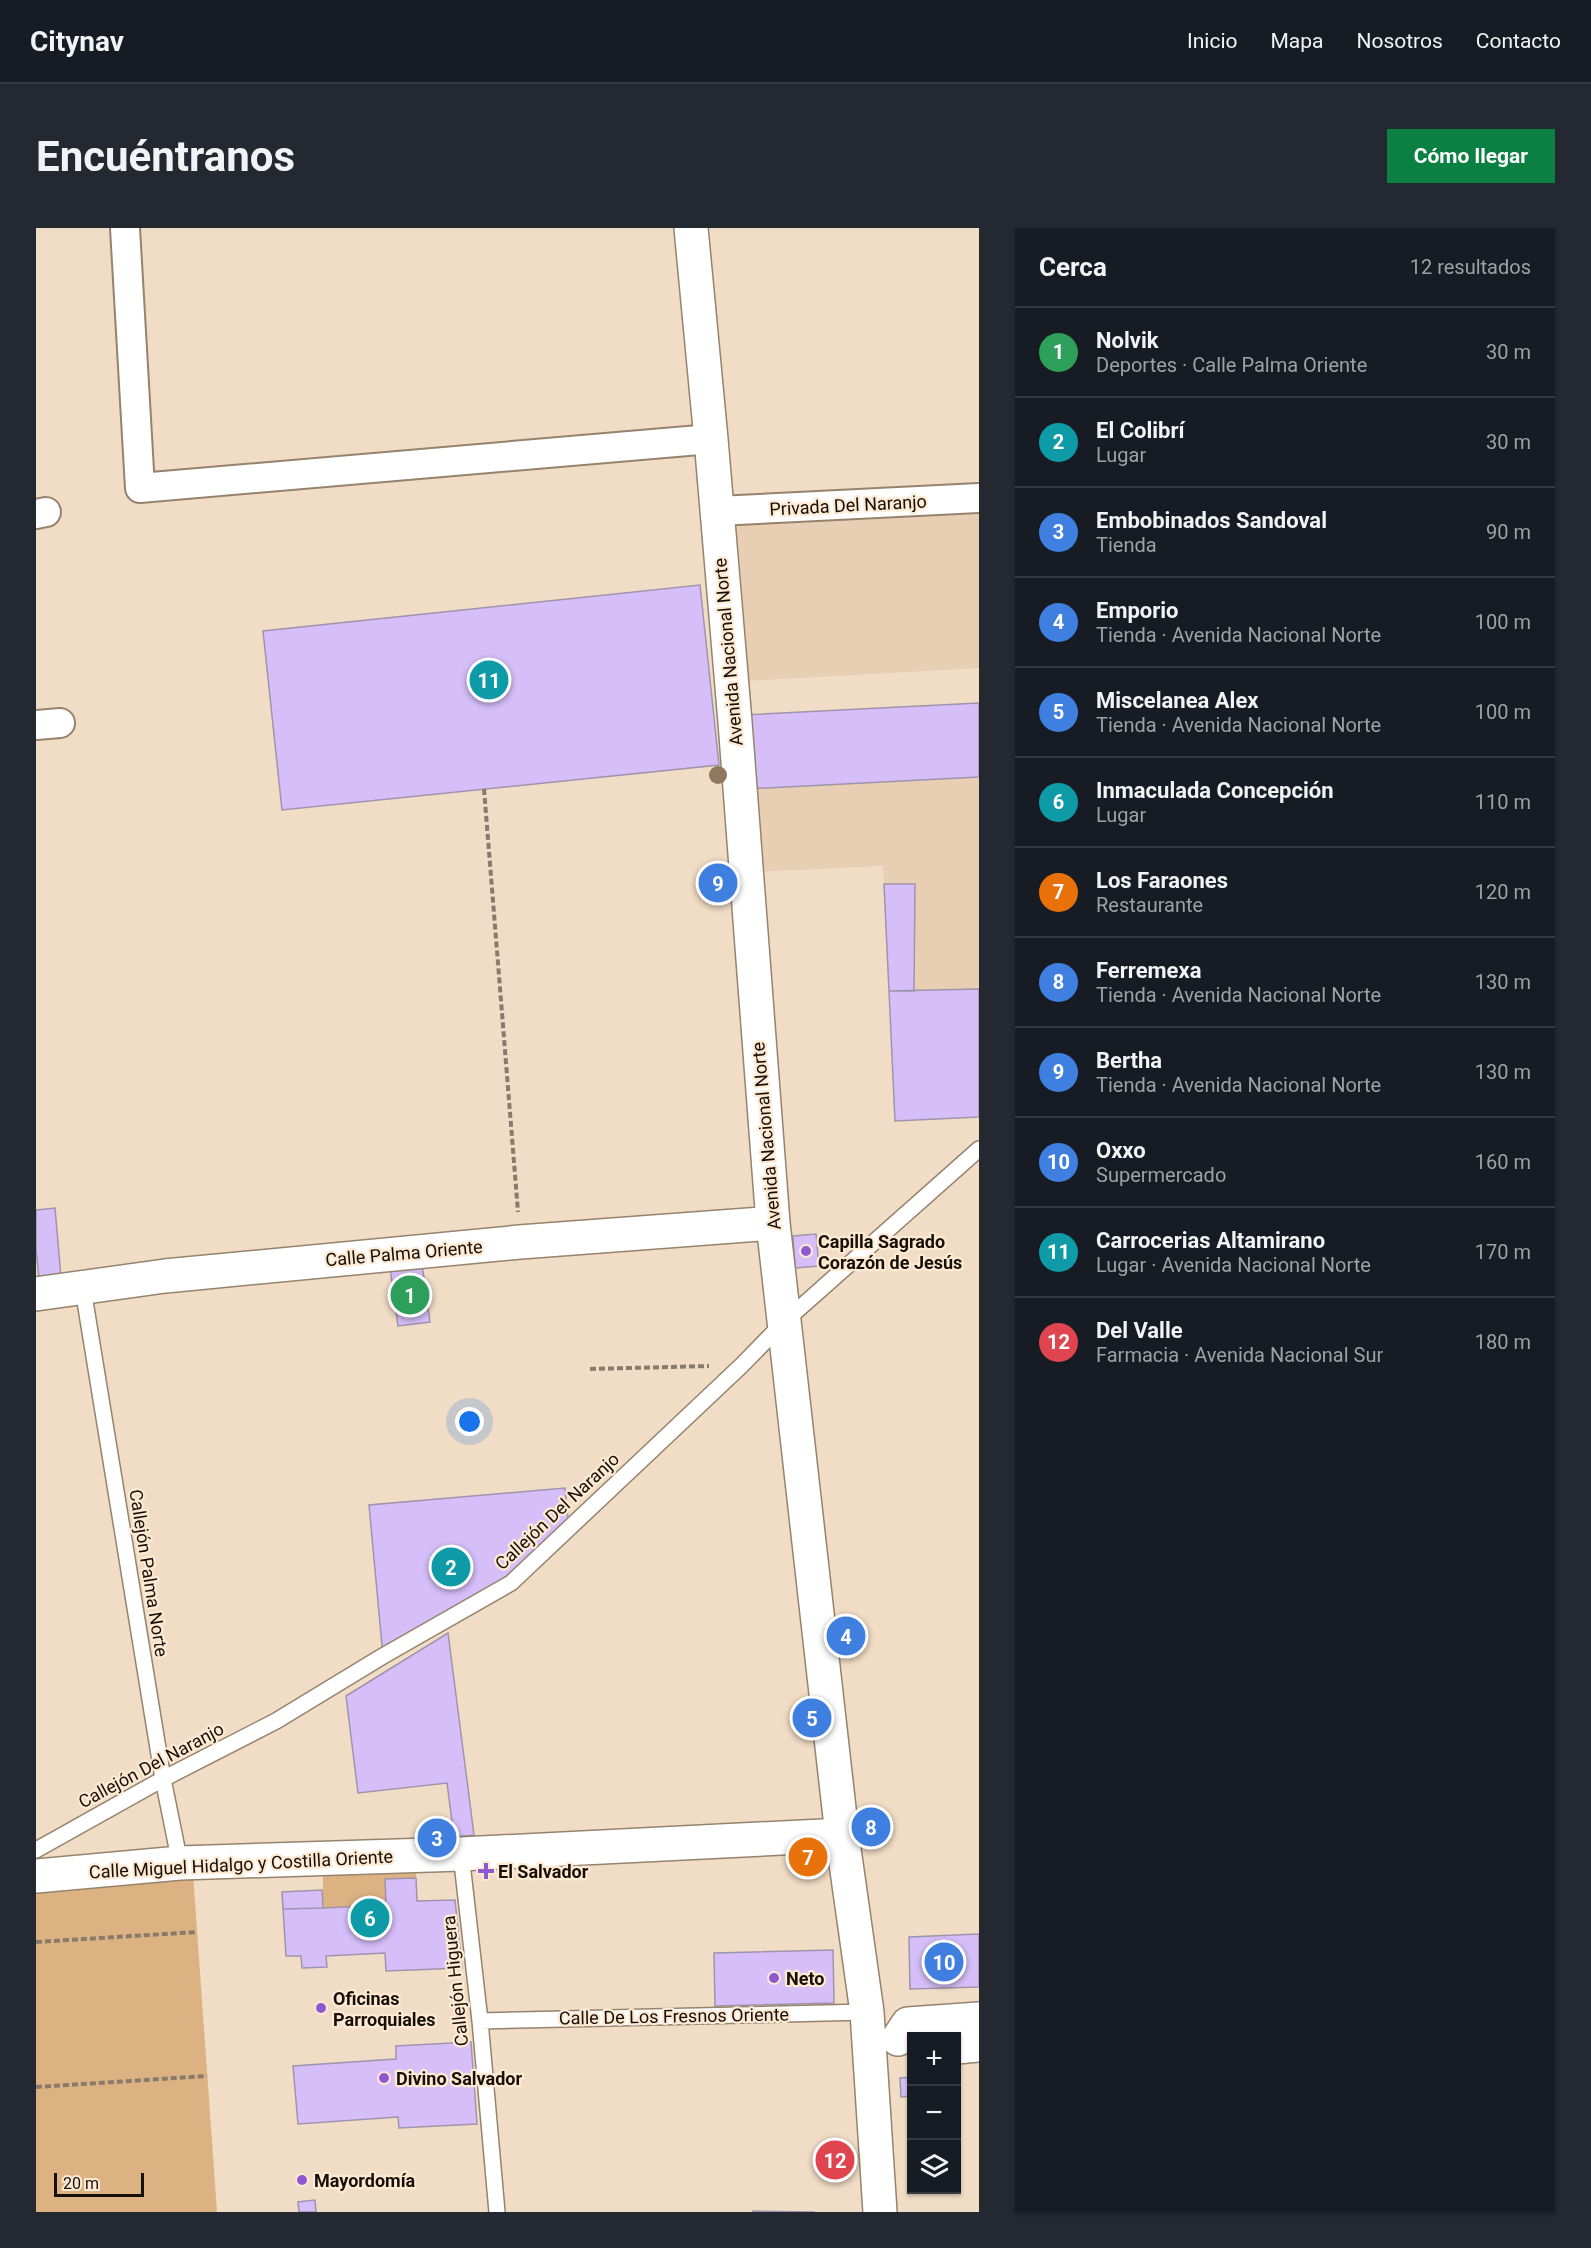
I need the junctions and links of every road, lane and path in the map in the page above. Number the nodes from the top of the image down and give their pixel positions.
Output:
1 (125, 228) edge
2 (691, 228) edge
3 (711, 439) junction
4 (979, 498) edge
5 (717, 511) junction
6 (484, 789) dead end
7 (979, 1149) edge
8 (773, 1223) junction
9 (520, 1242) junction
10 (83, 1289) junction
11 (36, 1294) edge
12 (784, 1322) junction
13 (742, 1365) junction
14 (590, 1369) dead end
15 (163, 1779) junction
16 (842, 1835) junction
17 (36, 1850) edge
18 (461, 1854) junction
19 (180, 1863) junction
20 (36, 1876) edge
21 (197, 1932) dead end
22 (36, 1942) edge
23 (979, 2019) edge
24 (480, 2021) junction
25 (886, 2036) edge
26 (979, 2045) edge
27 (961, 2047) edge
28 (207, 2076) dead end
29 (36, 2087) edge
30 (497, 2212) edge
31 (880, 2212) edge

1 - 3 street
2 - 3 main road, Avenida Nacional Norte
3 - 5 main road, Avenida Nacional Norte
4 - 5 street, Privada Del Naranjo
5 - 8 main road, Avenida Nacional Norte
6 - 9 path
7 - 12 lane, Callejón Del Naranjo
8 - 9 main road, Calle Palma Oriente
8 - 12 main road, Avenida Nacional Norte
9 - 10 main road, Calle Palma Oriente
10 - 11 main road, Calle Palma Oriente
10 - 15 lane, Callejón Palma Norte
12 - 13 lane, Callejón Del Naranjo
12 - 16 main road, Avenida Nacional Norte
13 - 14 path
13 - 15 lane, Callejón Del Naranjo
15 - 17 lane, Callejón Del Naranjo
15 - 19 lane, Callejón Palma Norte
16 - 18 main road, Calle Miguel Hidalgo y Costilla Oriente
16 - 25 main road, Avenida Nacional Norte
18 - 19 main road, Calle Miguel Hidalgo y Costilla Oriente
18 - 24 lane, Callejón Higuera
19 - 20 main road, Calle Miguel Hidalgo y Costilla Oriente
21 - 22 path
23 - 25 main road
24 - 25 lane, Calle De Los Fresnos Oriente
24 - 30 lane, Callejón Higuera
25 - 31 main road, Avenida Nacional Norte
26 - 27 main road
28 - 29 path

